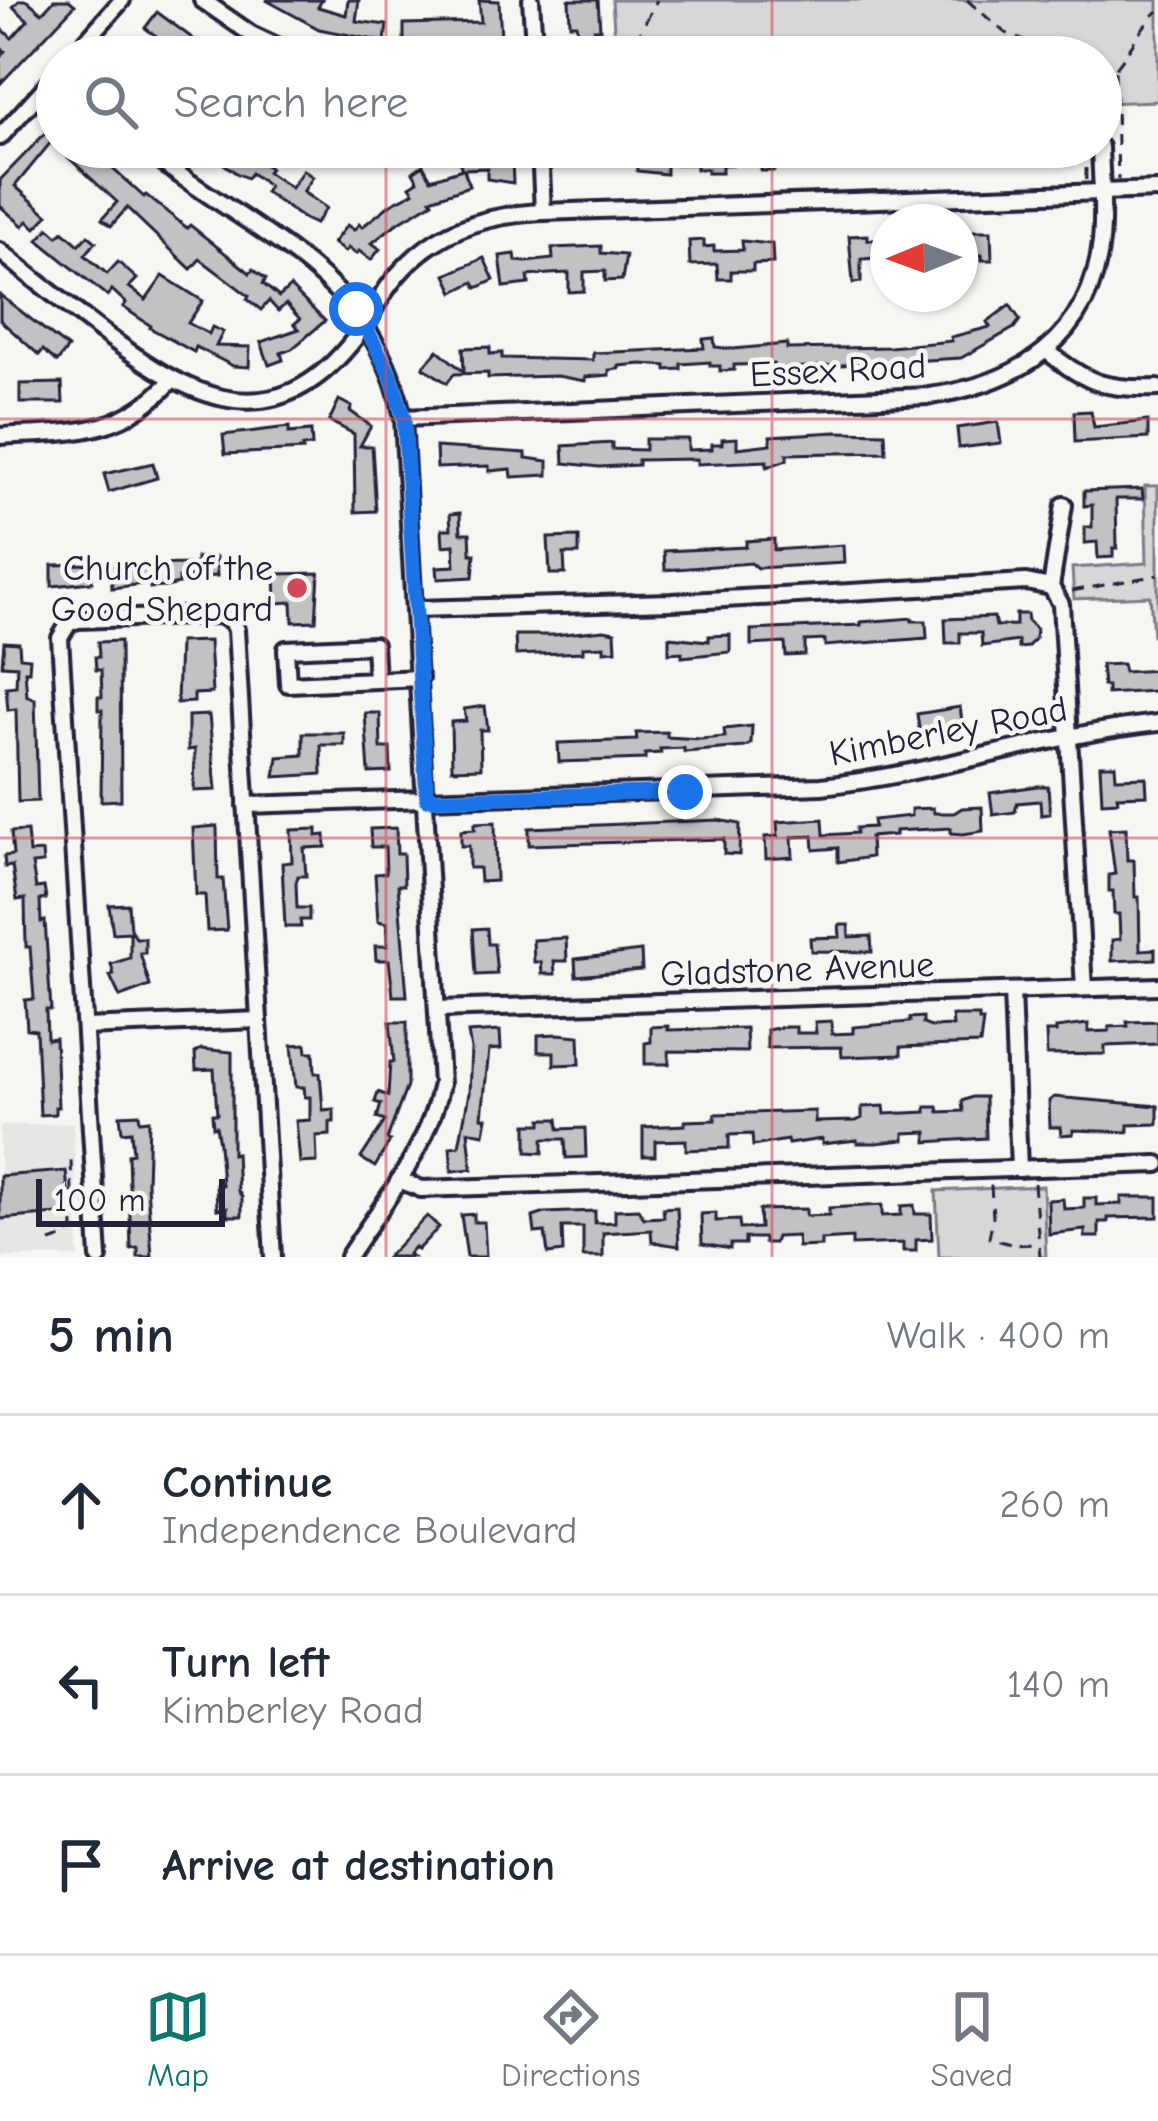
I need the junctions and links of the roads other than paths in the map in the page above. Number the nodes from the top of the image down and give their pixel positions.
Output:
1 (122, 0) edge
2 (202, 0) edge
3 (531, 0) edge
4 (90, 36) edge
5 (255, 36) edge
6 (534, 36) edge
7 (36, 98) edge
8 (0, 137) edge
9 (172, 168) edge
10 (541, 168) edge
11 (1100, 168) edge
12 (1158, 190) edge
13 (1101, 192) junction
14 (543, 212) junction
15 (0, 251) edge
16 (365, 323) junction
17 (1047, 351) junction
18 (172, 380) junction
19 (1158, 388) edge
20 (404, 418) junction
21 (0, 436) edge
22 (1064, 505) dead end
23 (1054, 591) junction
24 (416, 609) junction
25 (420, 678) junction
26 (376, 680) junction
27 (1158, 723) edge
28 (1068, 735) junction
29 (427, 799) junction
30 (246, 805) junction
31 (1158, 986) edge
32 (1084, 988) junction
33 (1012, 991) junction
34 (438, 1009) junction
35 (259, 1020) junction
36 (86, 1027) junction
37 (1158, 1164) edge
38 (1019, 1169) junction
39 (399, 1180) junction
40 (99, 1257) edge
41 (273, 1257) edge
42 (348, 1257) edge

1 - 4 street
2 - 5 street
3 - 6 street
7 - 8 street
9 - 16 street
10 - 14 street
11 - 13 street, Essex Road
12 - 13 street
13 - 14 street
13 - 17 street, Essex Road
14 - 16 street
15 - 18 street
16 - 18 street
16 - 20 street
17 - 19 street
17 - 20 street, Essex Road
18 - 21 street
20 - 24 street
22 - 23 street
23 - 24 street
23 - 28 street
24 - 25 street
25 - 26 street
25 - 29 street
26 - 26 street
27 - 28 street, Kimberley Road
28 - 29 street, Kimberley Road
28 - 32 street
29 - 30 street, Kimberley Road
29 - 34 street
30 - 35 street
30 - 36 street
31 - 32 street, Gladstone Avenue
32 - 33 street, Gladstone Avenue
33 - 34 street, Gladstone Avenue
33 - 38 street
34 - 39 street
35 - 36 street
35 - 41 street
36 - 40 street
37 - 38 street
38 - 39 street
39 - 42 street

